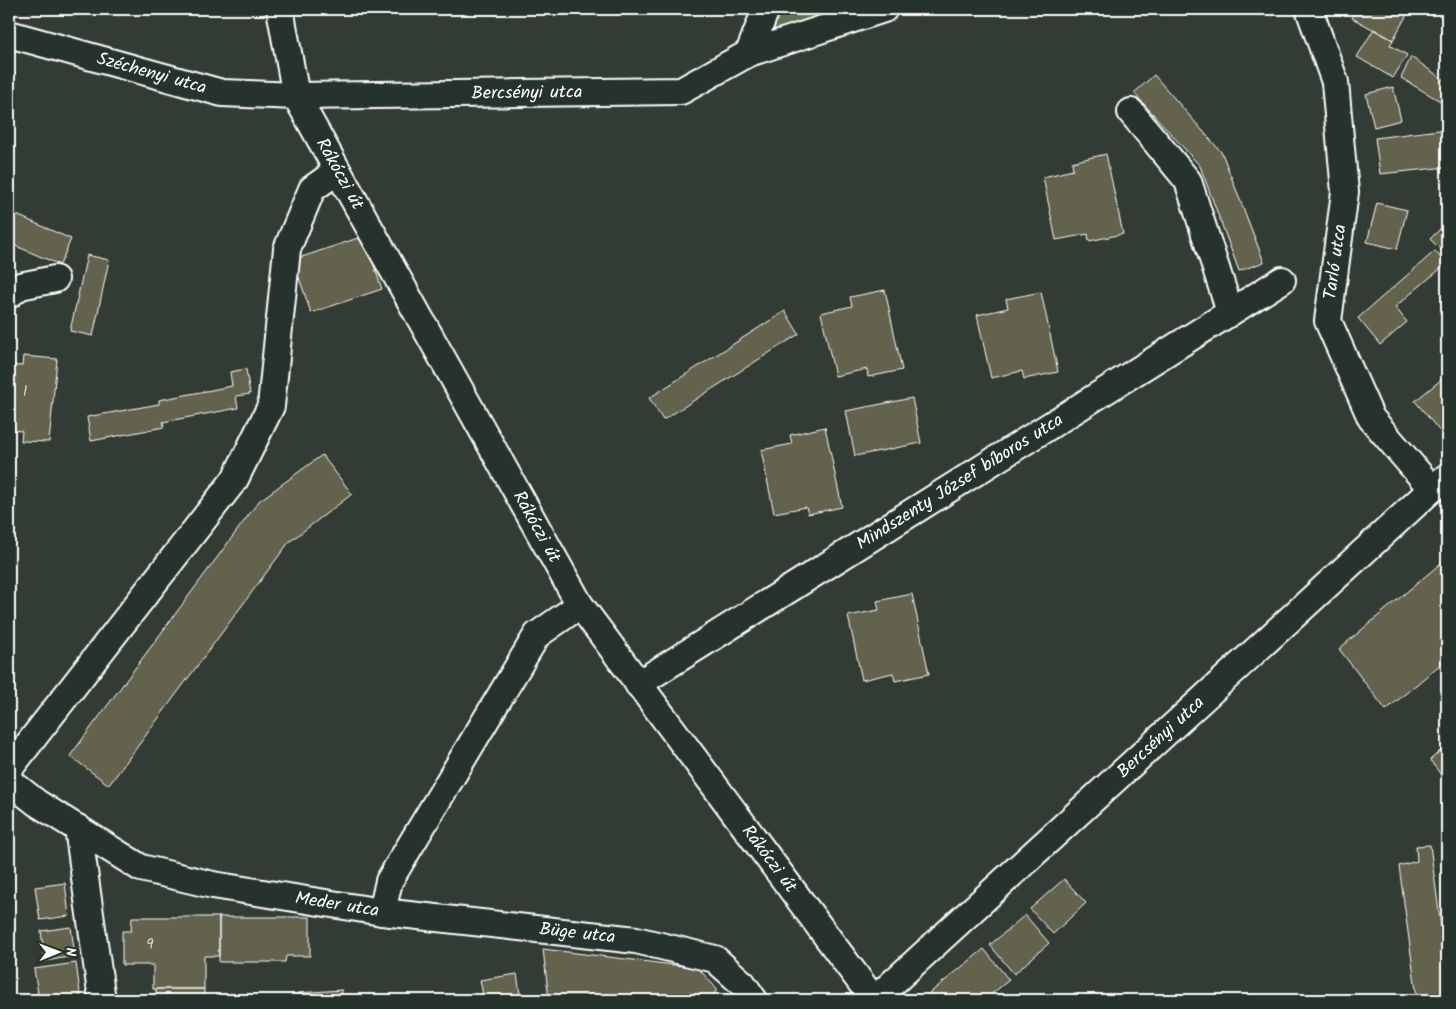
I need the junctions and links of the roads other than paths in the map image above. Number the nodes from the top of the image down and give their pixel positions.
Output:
1 (280, 9) edge
2 (766, 9) edge
3 (884, 9) edge
4 (1309, 9) edge
5 (9, 34) edge
6 (749, 53) junction
7 (296, 96) junction
8 (1131, 112) dead end
9 (337, 171) junction
10 (55, 279) dead end
11 (1282, 280) dead end
12 (9, 295) edge
13 (1230, 312) junction
14 (1439, 483) edge
15 (580, 605) junction
16 (638, 684) junction
17 (9, 769) edge
18 (9, 781) edge
19 (78, 828) junction
20 (382, 912) junction
21 (102, 1000) edge
22 (754, 1000) edge
23 (874, 1000) edge

1 - 7 street, Rákóczi út
2 - 6 street
3 - 6 street, Bercsényi utca
4 - 14 street, Tarló utca
5 - 7 street, Széchenyi utca
6 - 7 street, Bercsényi utca
7 - 9 street, Rákóczi út
8 - 13 street
9 - 15 street, Rákóczi út
9 - 17 street
10 - 12 street
11 - 13 street, Mindszenty József bíboros utca
13 - 16 street, Mindszenty József bíboros utca
14 - 23 street, Bercsényi utca
15 - 16 street, Rákóczi út
15 - 20 street, Meder utca
16 - 23 street, Rákóczi út
18 - 19 street, Meder utca
19 - 20 street, Meder utca
19 - 21 street
20 - 22 street, Büge utca

